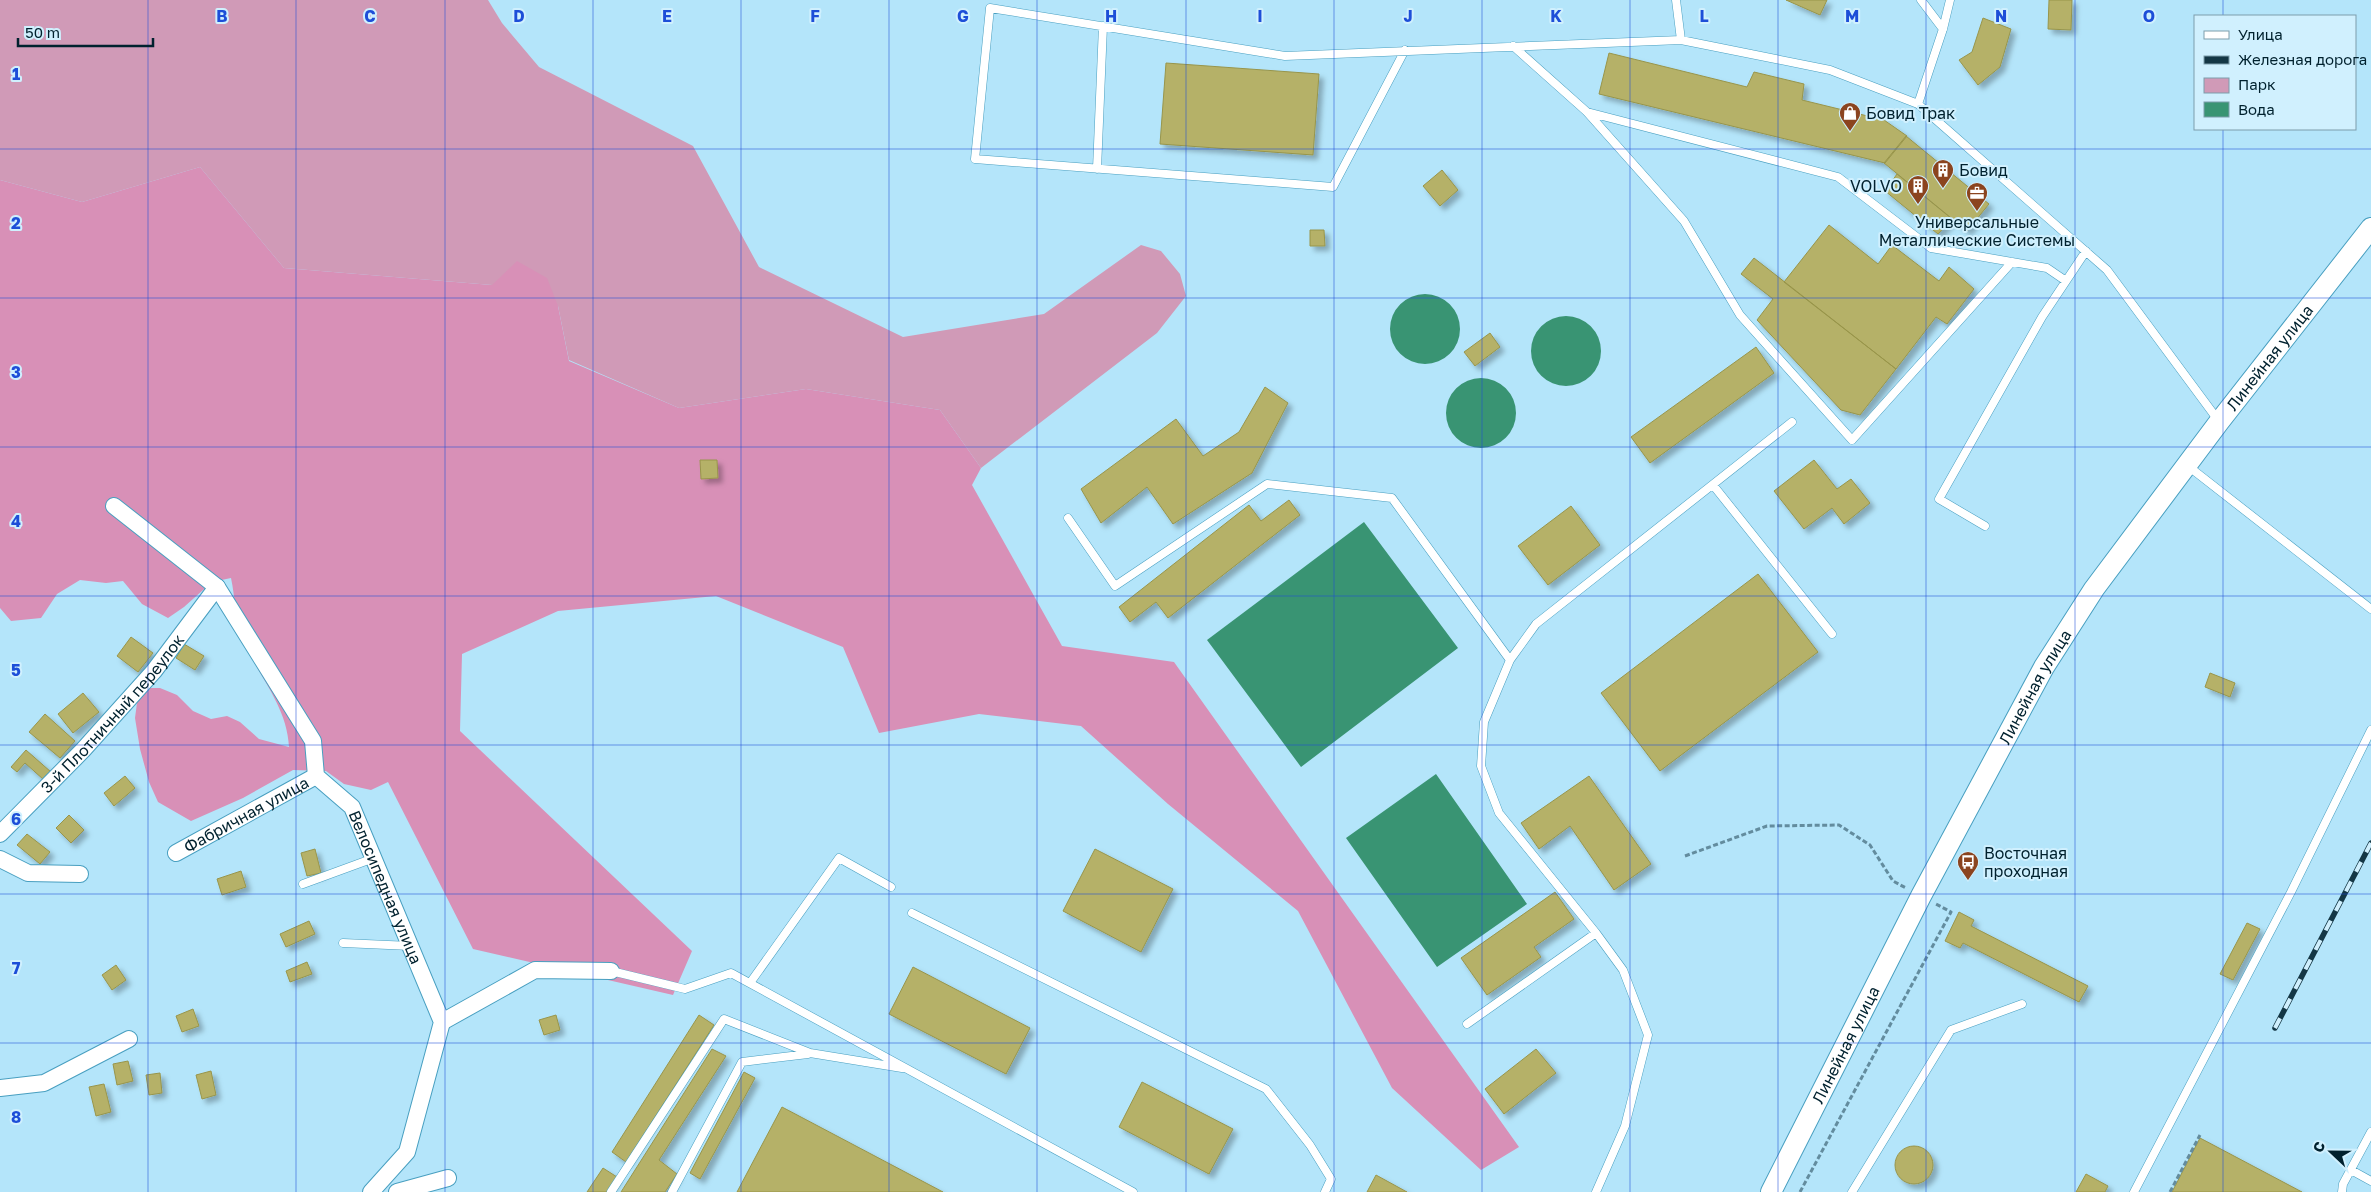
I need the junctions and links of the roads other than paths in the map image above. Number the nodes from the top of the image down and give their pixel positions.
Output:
1 (1676, 0) edge
2 (1920, 0) edge
3 (1950, 0) edge
4 (1103, 26) junction
5 (1943, 29) junction
6 (1681, 40) junction
7 (1513, 46) junction
8 (1405, 50) junction
9 (1918, 104) junction
10 (1587, 112) junction
11 (1096, 169) junction
12 (2371, 228) edge
13 (2086, 251) junction
14 (2012, 262) junction
15 (2066, 281) junction
16 (1792, 422) dead end
17 (2219, 422) junction
18 (2186, 465) junction
19 (1713, 485) junction
20 (114, 506) dead end
21 (1068, 518) dead end
22 (1985, 526) dead end
23 (217, 587) junction
24 (2371, 610) edge
25 (1832, 634) dead end
26 (1510, 660) junction
27 (2371, 730) edge
28 (316, 776) junction
29 (0, 834) edge
30 (176, 853) dead end
31 (0, 858) edge
32 (374, 858) junction
33 (80, 874) dead end
34 (303, 884) dead end
35 (891, 887) dead end
36 (912, 913) dead end
37 (1596, 933) junction
38 (342, 943) dead end
39 (411, 946) junction
40 (611, 971) joint
41 (750, 983) junction
42 (2022, 1004) dead end
43 (442, 1022) junction
44 (1467, 1024) dead end
45 (129, 1039) dead end
46 (810, 1054) junction
47 (909, 1070) junction
48 (0, 1088) edge
49 (2371, 1132) edge
50 (2351, 1170) junction
51 (448, 1178) dead end
52 (2371, 1181) edge
53 (370, 1192) edge
54 (400, 1192) edge
55 (610, 1192) edge
56 (672, 1192) edge
57 (1133, 1192) edge
58 (1326, 1192) edge
59 (1596, 1192) edge
60 (1771, 1192) edge
61 (1852, 1192) edge
62 (2134, 1192) edge
63 (2342, 1192) edge

1 - 6 lane
2 - 5 lane
3 - 5 lane
4 - 8 lane
4 - 11 lane
4 - 11 lane
5 - 9 lane
6 - 7 lane
6 - 9 lane
7 - 8 lane
7 - 10 lane
8 - 11 lane
9 - 13 lane
10 - 14 lane
10 - 14 lane
12 - 17 street, Линейная улица
13 - 15 lane
13 - 17 lane
14 - 15 lane
15 - 22 lane
16 - 19 lane
17 - 18 street, Линейная улица
18 - 24 lane
18 - 60 street, Линейная улица
19 - 25 lane
19 - 26 lane
20 - 23 street
21 - 26 lane
23 - 28 street
23 - 29 street, 3-й Плотничный переулок
26 - 37 lane
27 - 62 lane
28 - 30 street, Фабричная улица
28 - 32 street, Велосипедная улица
31 - 33 street
32 - 34 lane
32 - 39 street, Велосипедная улица
35 - 41 lane
36 - 58 lane
37 - 44 lane
37 - 59 lane
38 - 39 lane
39 - 43 street, Велосипедная улица
40 - 41 lane
40 - 43 street
41 - 47 lane
42 - 61 lane
43 - 53 street
45 - 48 street
46 - 47 lane
46 - 55 lane
46 - 56 lane
47 - 57 lane
49 - 50 lane
50 - 52 lane
50 - 63 lane
51 - 54 street

